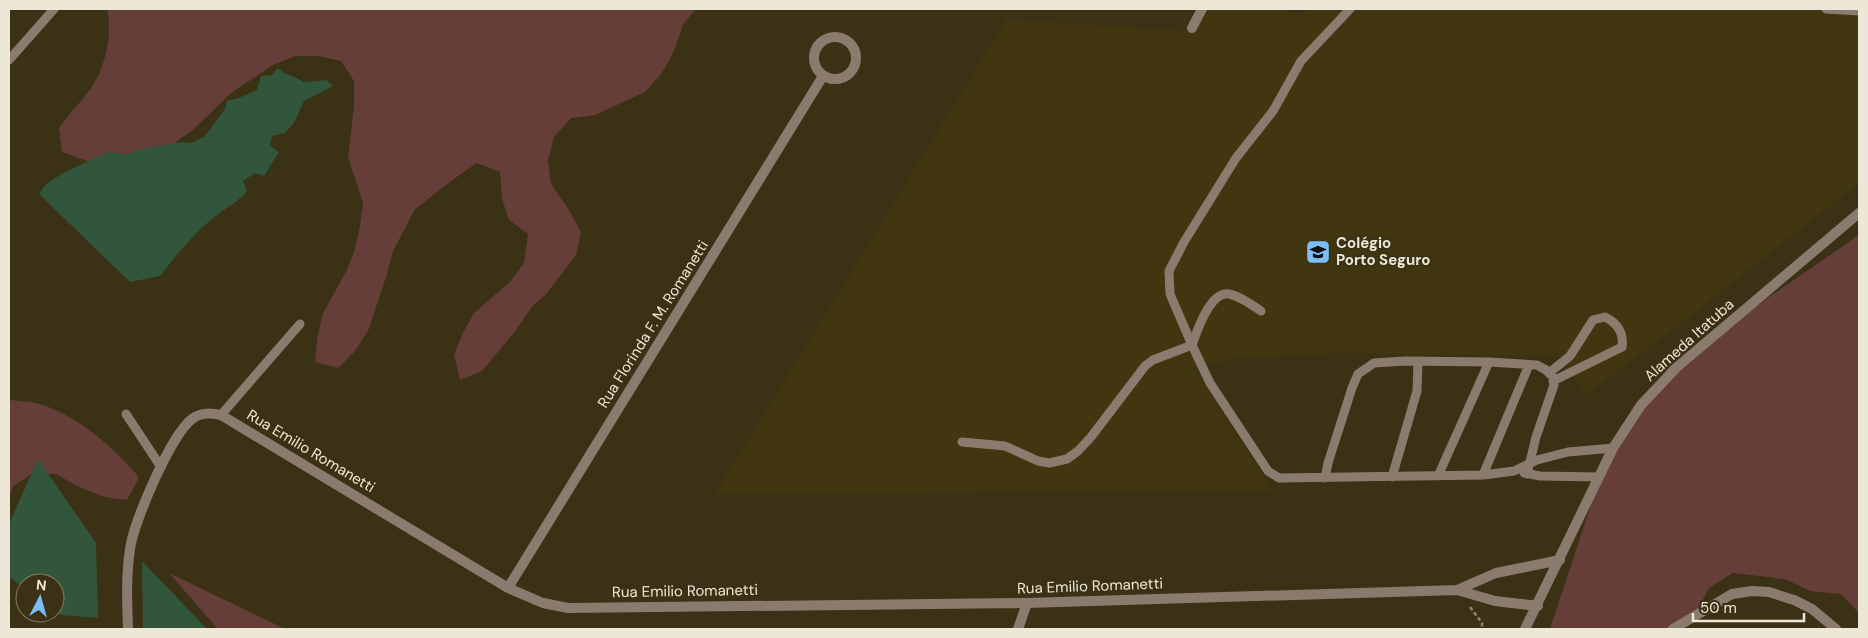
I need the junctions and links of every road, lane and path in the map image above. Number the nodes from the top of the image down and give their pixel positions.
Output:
1 (54, 9) edge
2 (1202, 9) edge
3 (1350, 9) edge
4 (1826, 9) edge
5 (1859, 11) edge
6 (1192, 28) dead end
7 (10, 55) edge
8 (823, 76) junction
9 (1859, 213) edge
10 (1261, 311) dead end
11 (300, 324) dead end
12 (1192, 345) junction
13 (1418, 362) junction
14 (1489, 362) junction
15 (1529, 365) junction
16 (1551, 377) junction
17 (126, 414) dead end
18 (221, 415) junction
19 (962, 442) dead end
20 (1613, 448) junction
21 (1530, 463) junction
22 (161, 467) junction
23 (1514, 471) junction
24 (1527, 474) junction
25 (1483, 475) junction
26 (1438, 476) junction
27 (1392, 477) junction
28 (1599, 477) junction
29 (1325, 478) junction
30 (1560, 560) junction
31 (508, 588) junction
32 (1457, 590) junction
33 (1026, 603) junction
34 (1538, 606) junction
35 (128, 629) edge
36 (1018, 629) edge
37 (1482, 629) edge
38 (1525, 629) edge
39 (1673, 629) edge
40 (1836, 629) edge

1 - 7 lane
2 - 6 street
3 - 12 lane
4 - 5 lane
8 - 8 street
8 - 31 street, Rua Florinda F. M. Romanetti
9 - 20 street, Alameda Itatuba
10 - 12 lane
11 - 18 lane
12 - 19 lane
12 - 29 lane
13 - 14 lane
13 - 27 lane
13 - 29 lane
14 - 15 lane
14 - 26 lane
15 - 16 lane
15 - 25 lane
16 - 16 lane
16 - 21 lane
17 - 22 lane
18 - 22 street
18 - 31 street, Rua Emilio Romanetti
20 - 21 lane
20 - 28 street, Alameda Itatuba
21 - 23 lane
21 - 24 lane
22 - 35 street
23 - 24 lane
23 - 25 lane
24 - 28 lane
25 - 26 lane
26 - 27 lane
27 - 29 lane
28 - 30 street, Alameda Itatuba
30 - 32 street, Rua Emilio Romanetti
30 - 34 street, Alameda Itatuba
31 - 33 street, Rua Emilio Romanetti
32 - 33 street, Rua Emilio Romanetti
32 - 34 street, Rua Emilio Romanetti
32 - 37 path
33 - 36 street
34 - 38 street, Alameda Itatuba
39 - 40 street

